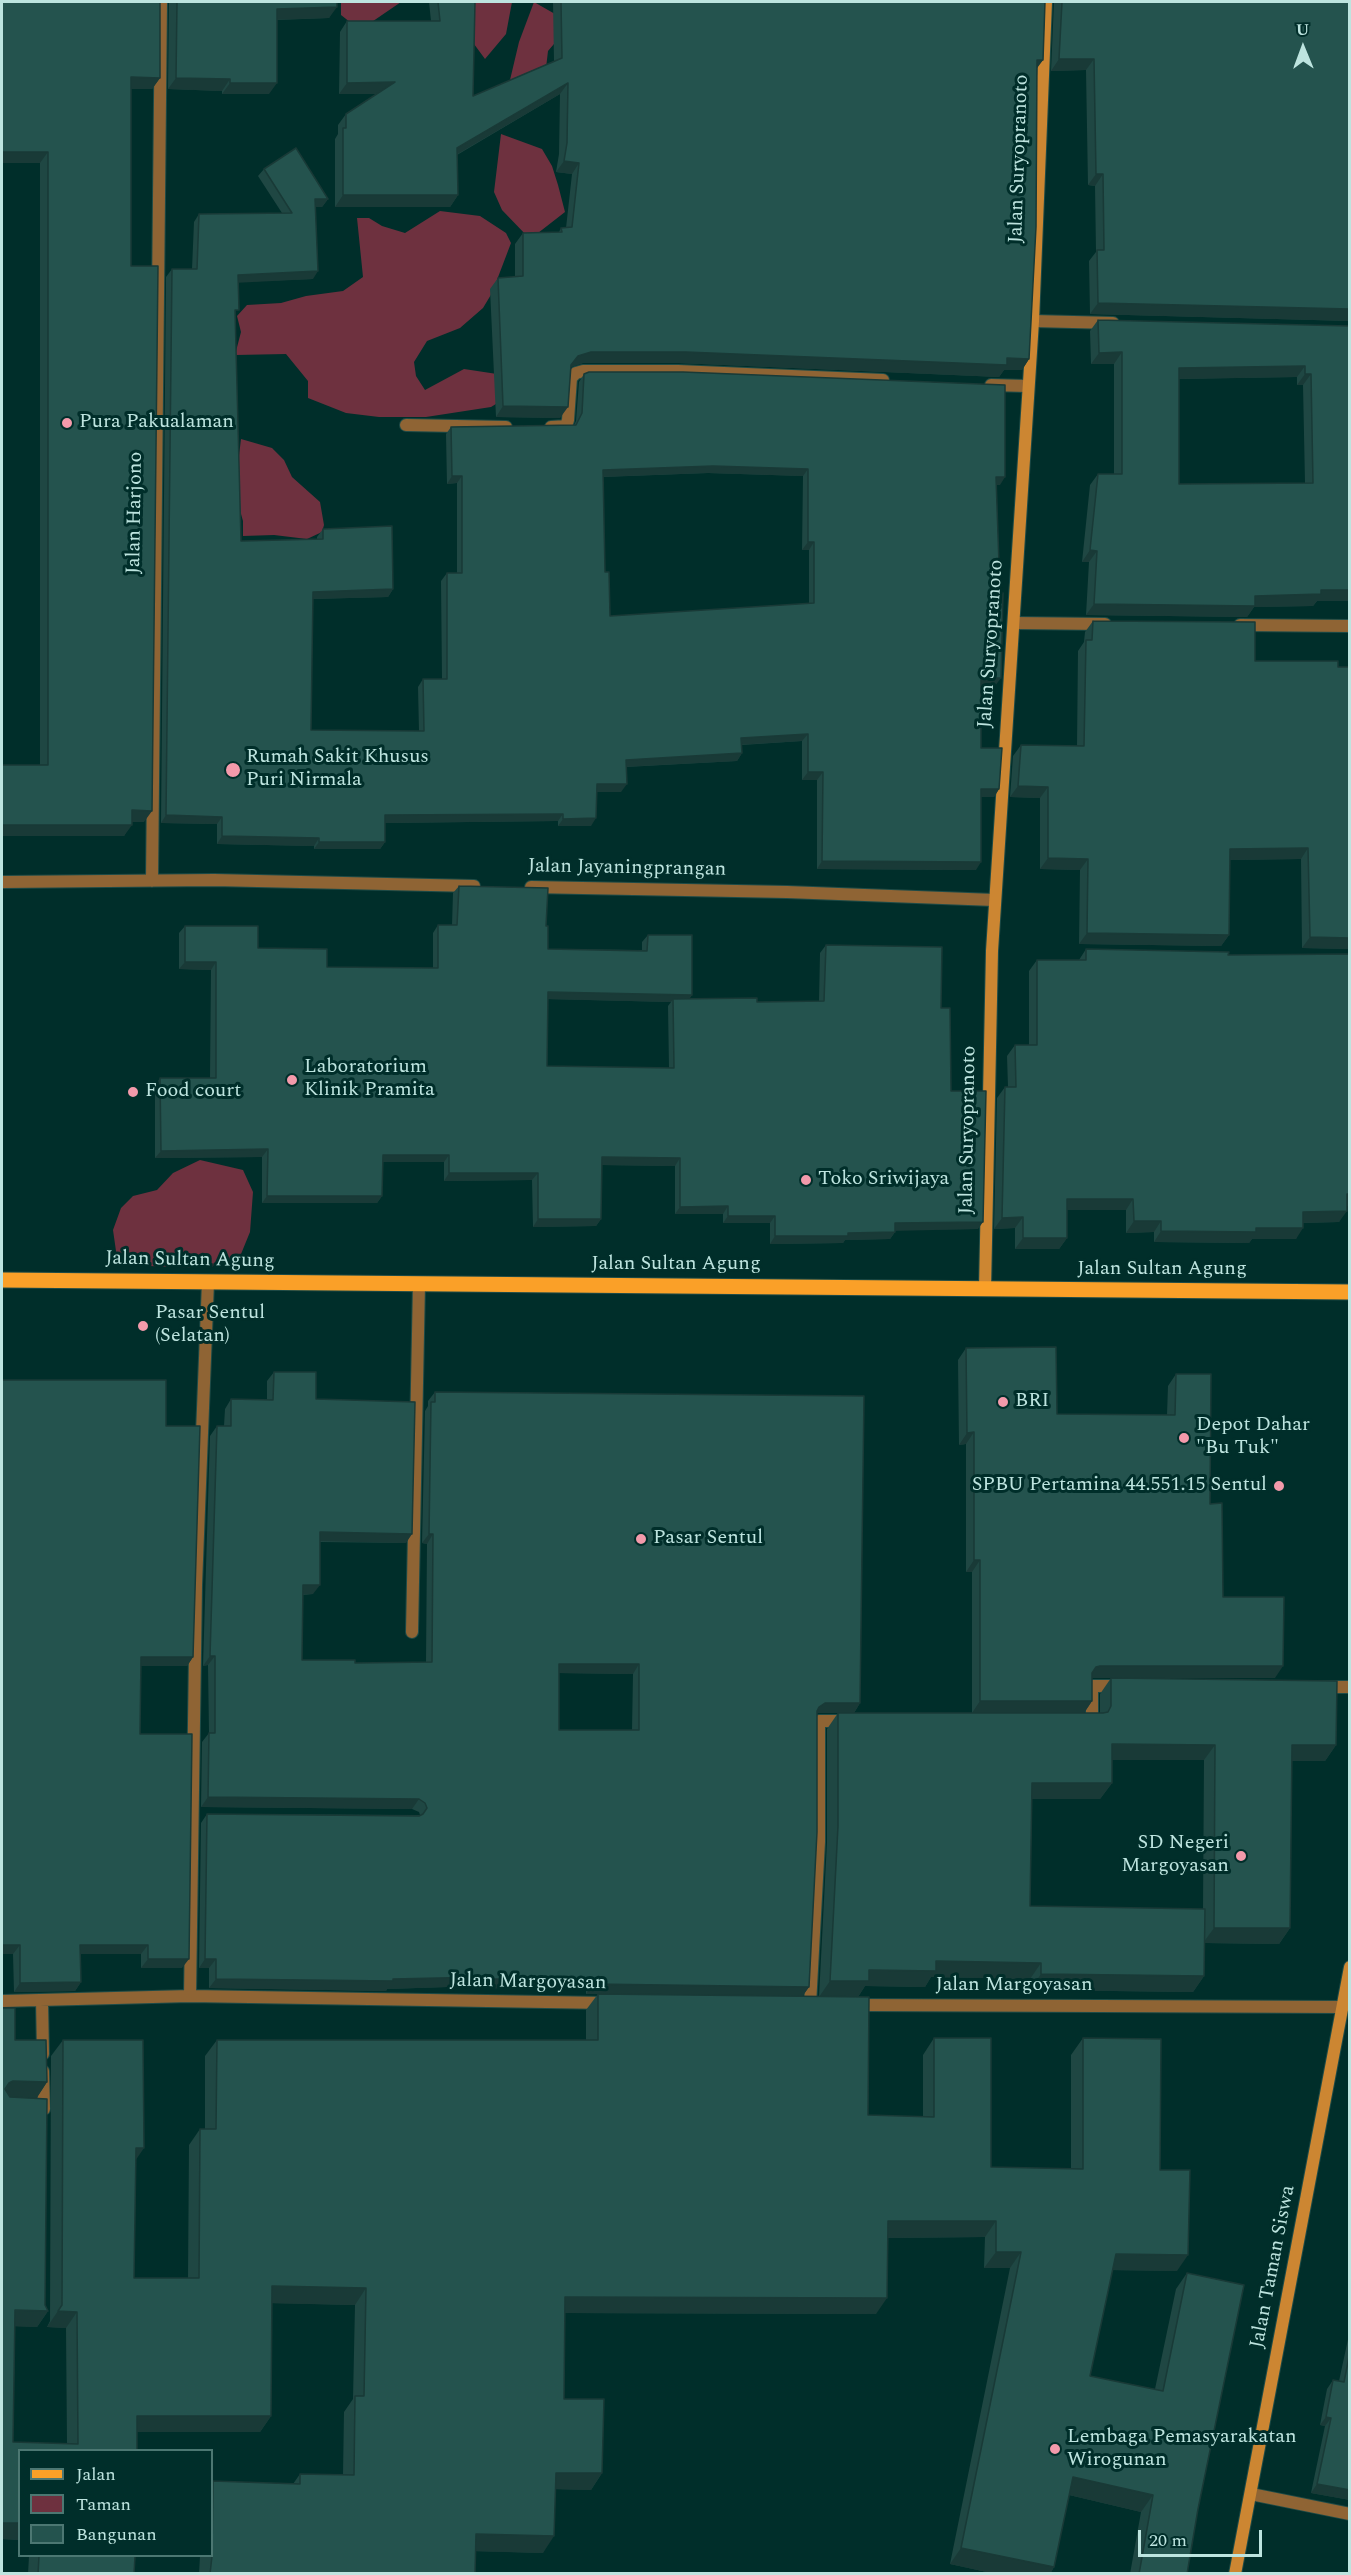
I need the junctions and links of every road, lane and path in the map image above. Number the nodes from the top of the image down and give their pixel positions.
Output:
1 (161, 2) edge
2 (1046, 2) edge
3 (1033, 321) junction
4 (1127, 324) edge
5 (900, 381) edge
6 (982, 385) edge
7 (1027, 386) junction
8 (406, 425) dead end
9 (1014, 623) junction
10 (1117, 624) edge
11 (1222, 625) edge
12 (1350, 626) edge
13 (2, 882) edge
14 (152, 882) junction
15 (489, 887) edge
16 (513, 887) edge
17 (994, 900) junction
18 (2, 1280) edge
19 (208, 1282) junction
20 (419, 1284) junction
21 (986, 1289) junction
22 (1350, 1292) edge
23 (412, 1632) dead end
24 (1139, 1686) edge
25 (1313, 1687) edge
26 (1350, 1687) edge
27 (866, 1721) edge
28 (1068, 1721) edge
29 (1350, 1967) edge
30 (190, 1996) junction
31 (42, 2000) junction
32 (2, 2001) edge
33 (621, 2003) edge
34 (810, 2005) edge
35 (846, 2005) edge
36 (1342, 2007) junction
37 (41, 2112) edge
38 (1251, 2494) junction
39 (1350, 2514) edge
40 (1235, 2574) edge

1 - 14 street, Jalan Harjono
2 - 3 main road, Jalan Suryopranoto
3 - 4 street
3 - 7 main road, Jalan Suryopranoto
5 - 8 street
6 - 7 street
7 - 9 main road, Jalan Suryopranoto
9 - 10 street
9 - 17 main road, Jalan Suryopranoto
11 - 12 street
13 - 14 street
14 - 15 street
16 - 17 street, Jalan Jayaningprangan
17 - 21 main road, Jalan Suryopranoto
18 - 19 main road, Jalan Sultan Agung
19 - 20 main road, Jalan Sultan Agung
19 - 30 street
20 - 21 main road, Jalan Sultan Agung
20 - 23 street
21 - 22 main road, Jalan Sultan Agung
24 - 28 street
25 - 26 street
27 - 34 street
29 - 36 main road, Jalan Taman Siswa
30 - 31 street, Jalan Margoyasan
30 - 33 street, Jalan Margoyasan
31 - 32 street, Jalan Margoyasan
31 - 37 street
35 - 36 street, Jalan Margoyasan
36 - 38 main road, Jalan Taman Siswa
38 - 39 street
38 - 40 main road, Jalan Taman Siswa

